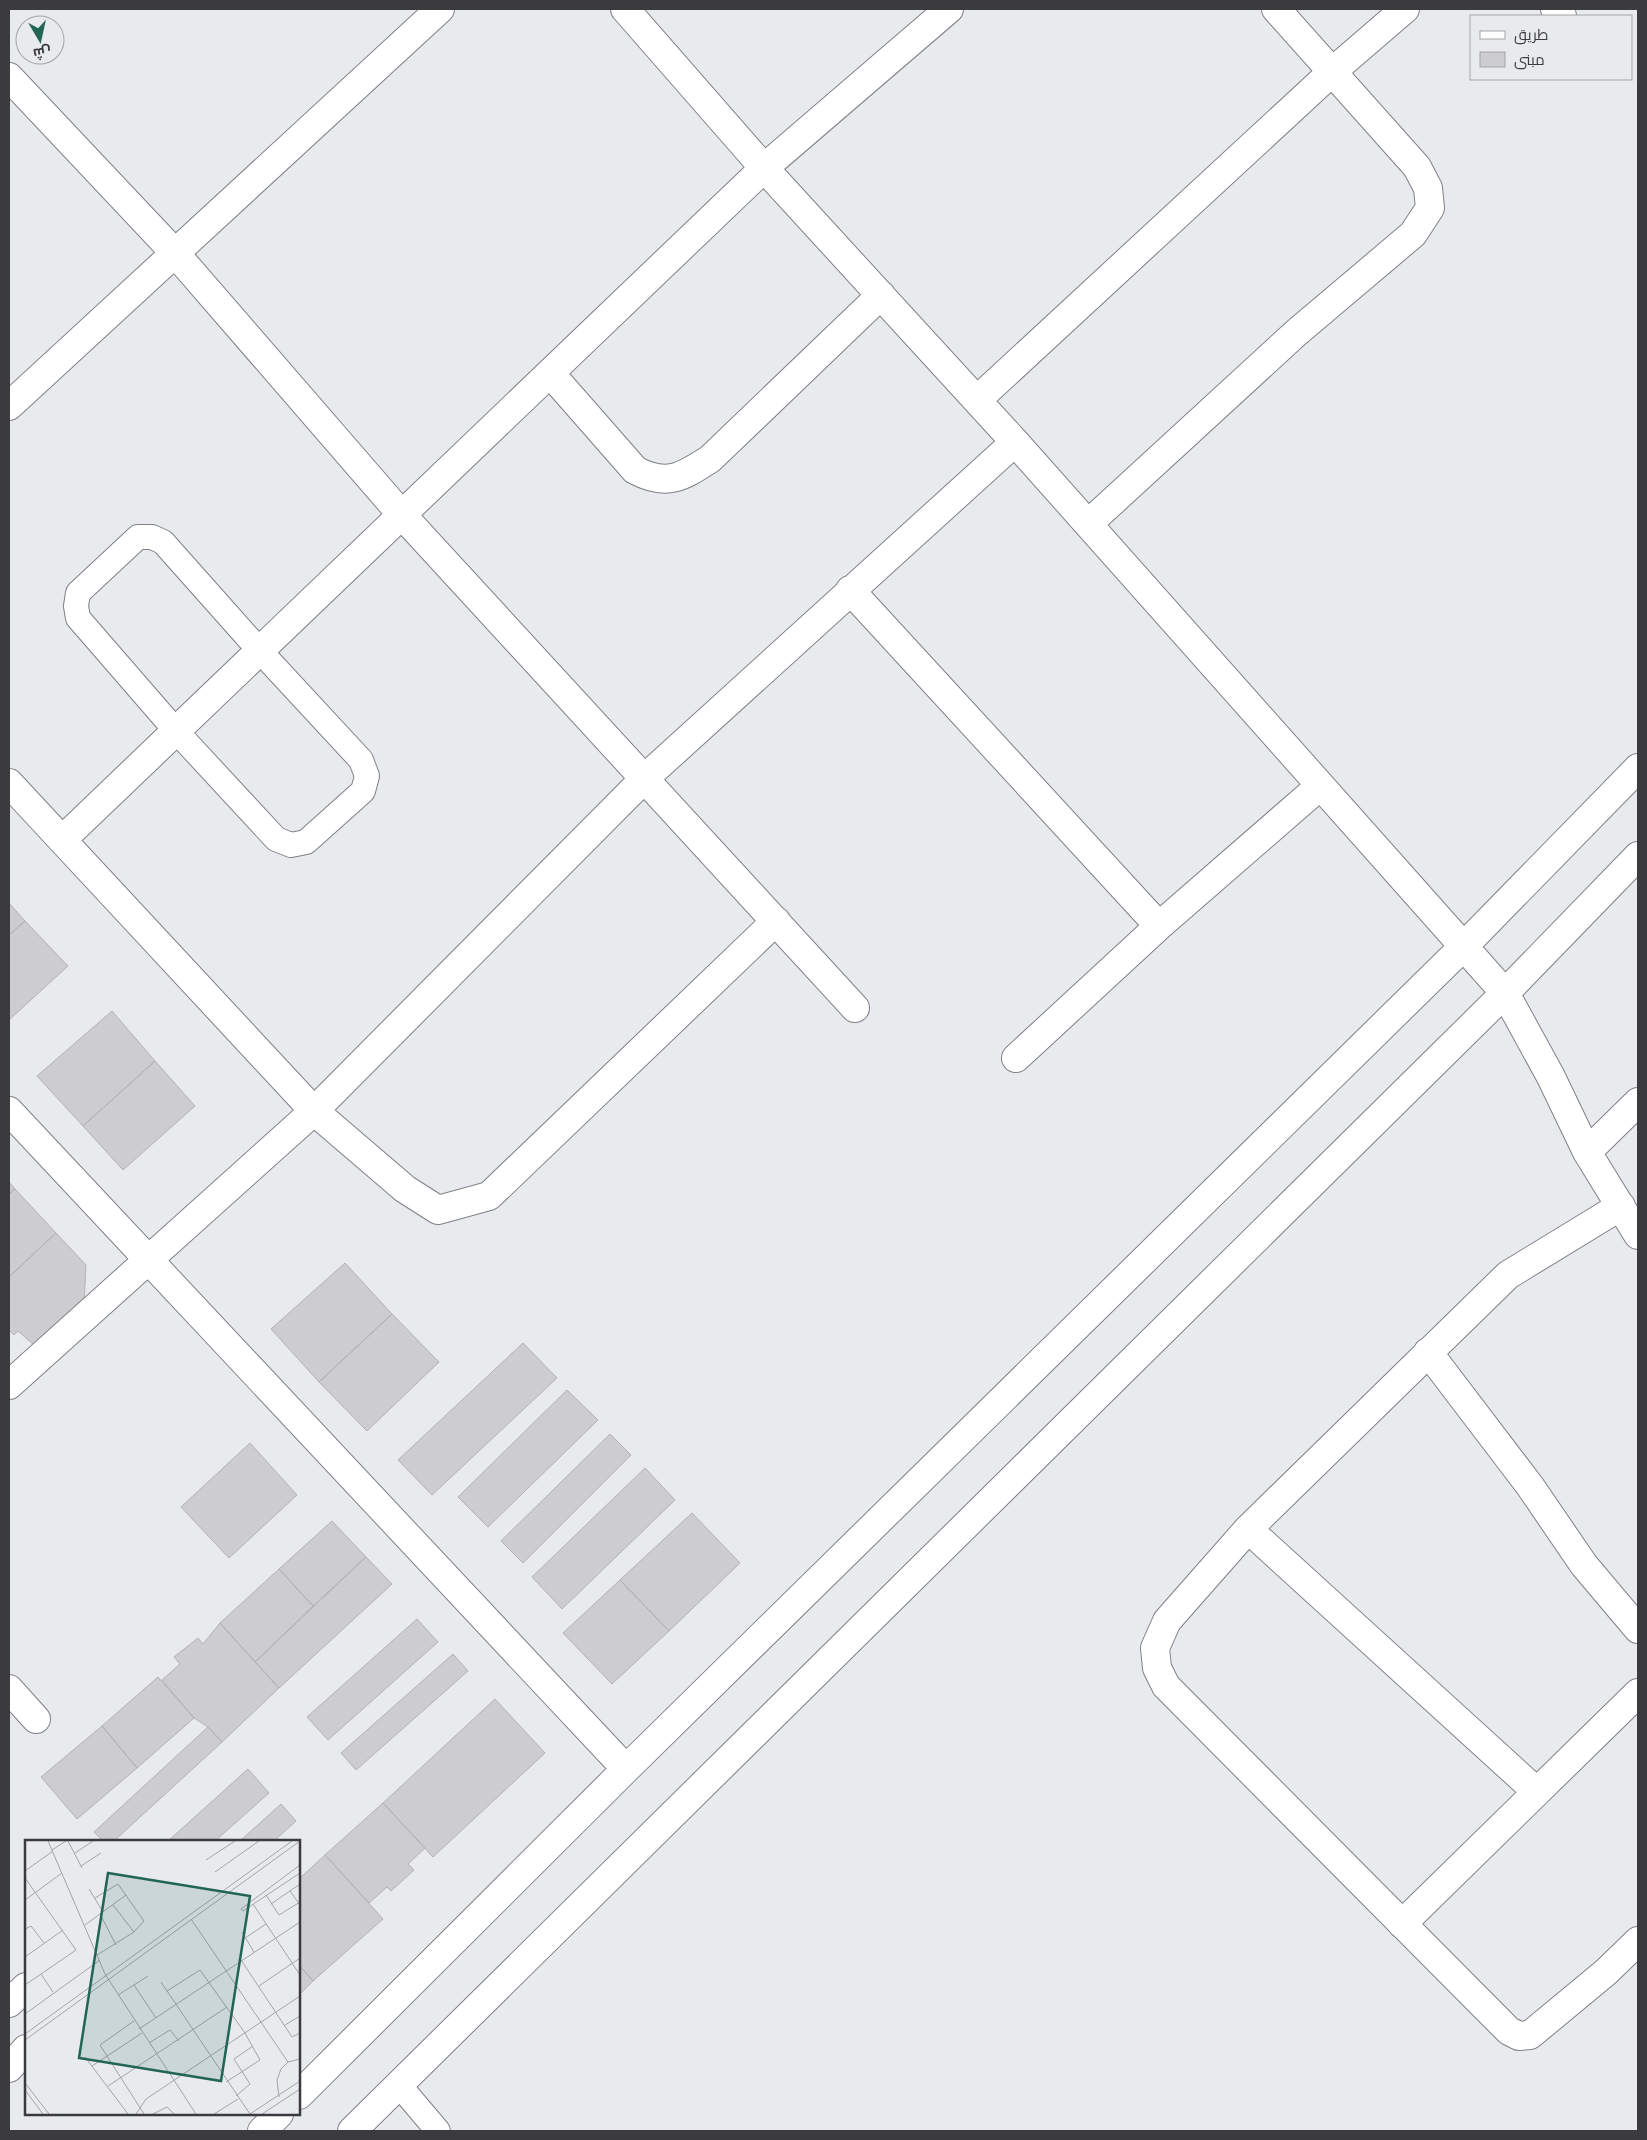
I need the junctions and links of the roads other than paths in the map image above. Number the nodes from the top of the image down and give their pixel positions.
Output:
1 (440, 9) edge
2 (625, 9) edge
3 (949, 9) edge
4 (1276, 9) edge
5 (1405, 9) edge
6 (1333, 71) junction
7 (9, 77) edge
8 (764, 168) junction
9 (174, 253) junction
10 (881, 295) junction
11 (550, 373) junction
12 (977, 400) junction
13 (9, 406) edge
14 (1015, 442) junction
15 (402, 515) junction
16 (1088, 524) junction
17 (850, 590) junction
18 (260, 651) junction
19 (176, 731) junction
20 (1638, 768) edge
21 (645, 778) junction
22 (9, 783) edge
23 (1320, 786) junction
24 (62, 840) junction
25 (1638, 856) edge
26 (776, 921) junction
27 (1159, 926) junction
28 (1463, 947) junction
29 (1505, 994) junction
30 (856, 1008) dead end
31 (1016, 1058) dead end
32 (1638, 1102) edge
33 (9, 1111) edge
34 (314, 1111) junction
35 (1587, 1152) junction
36 (1621, 1206) junction
37 (1638, 1235) edge
38 (147, 1261) junction
39 (1428, 1352) junction
40 (9, 1385) edge
41 (1248, 1529) junction
42 (1638, 1629) edge
43 (9, 1689) edge
44 (1637, 1698) edge
45 (36, 1719) dead end
46 (626, 1769) junction
47 (1537, 1792) junction
48 (1402, 1924) junction
49 (1638, 1941) edge
50 (25, 1988) edge
51 (9, 2003) edge
52 (25, 2050) edge
53 (9, 2068) edge
54 (399, 2085) junction
55 (300, 2094) edge
56 (279, 2115) edge
57 (262, 2131) edge
58 (352, 2131) edge
59 (438, 2131) edge

1 - 9 street
2 - 8 street
3 - 8 street
4 - 6 street
5 - 6 street
6 - 12 street
6 - 16 street
7 - 9 street
8 - 10 street
8 - 11 street
9 - 13 street
9 - 15 street
10 - 11 street
10 - 12 street
11 - 15 street
12 - 14 street
14 - 16 street
14 - 17 street
15 - 18 street
15 - 21 street
16 - 23 street
17 - 21 street
17 - 27 street
18 - 19 street
18 - 19 lane
18 - 19 lane
19 - 24 street
20 - 28 street
21 - 26 street
21 - 34 street
22 - 24 street
23 - 27 street
23 - 28 street
24 - 34 street
25 - 29 street
26 - 30 street
26 - 34 street
27 - 31 street
28 - 29 street
28 - 46 street
29 - 35 street
29 - 54 street
32 - 35 street
33 - 38 street
34 - 38 street
35 - 36 street
36 - 37 street
36 - 39 street
38 - 40 street
38 - 46 street
39 - 41 street
39 - 42 street
41 - 47 street
41 - 48 street
43 - 45 street
44 - 47 street
46 - 55 street
47 - 48 street
48 - 49 street
50 - 51 street
52 - 53 street
54 - 58 street
54 - 59 lane
56 - 57 street

